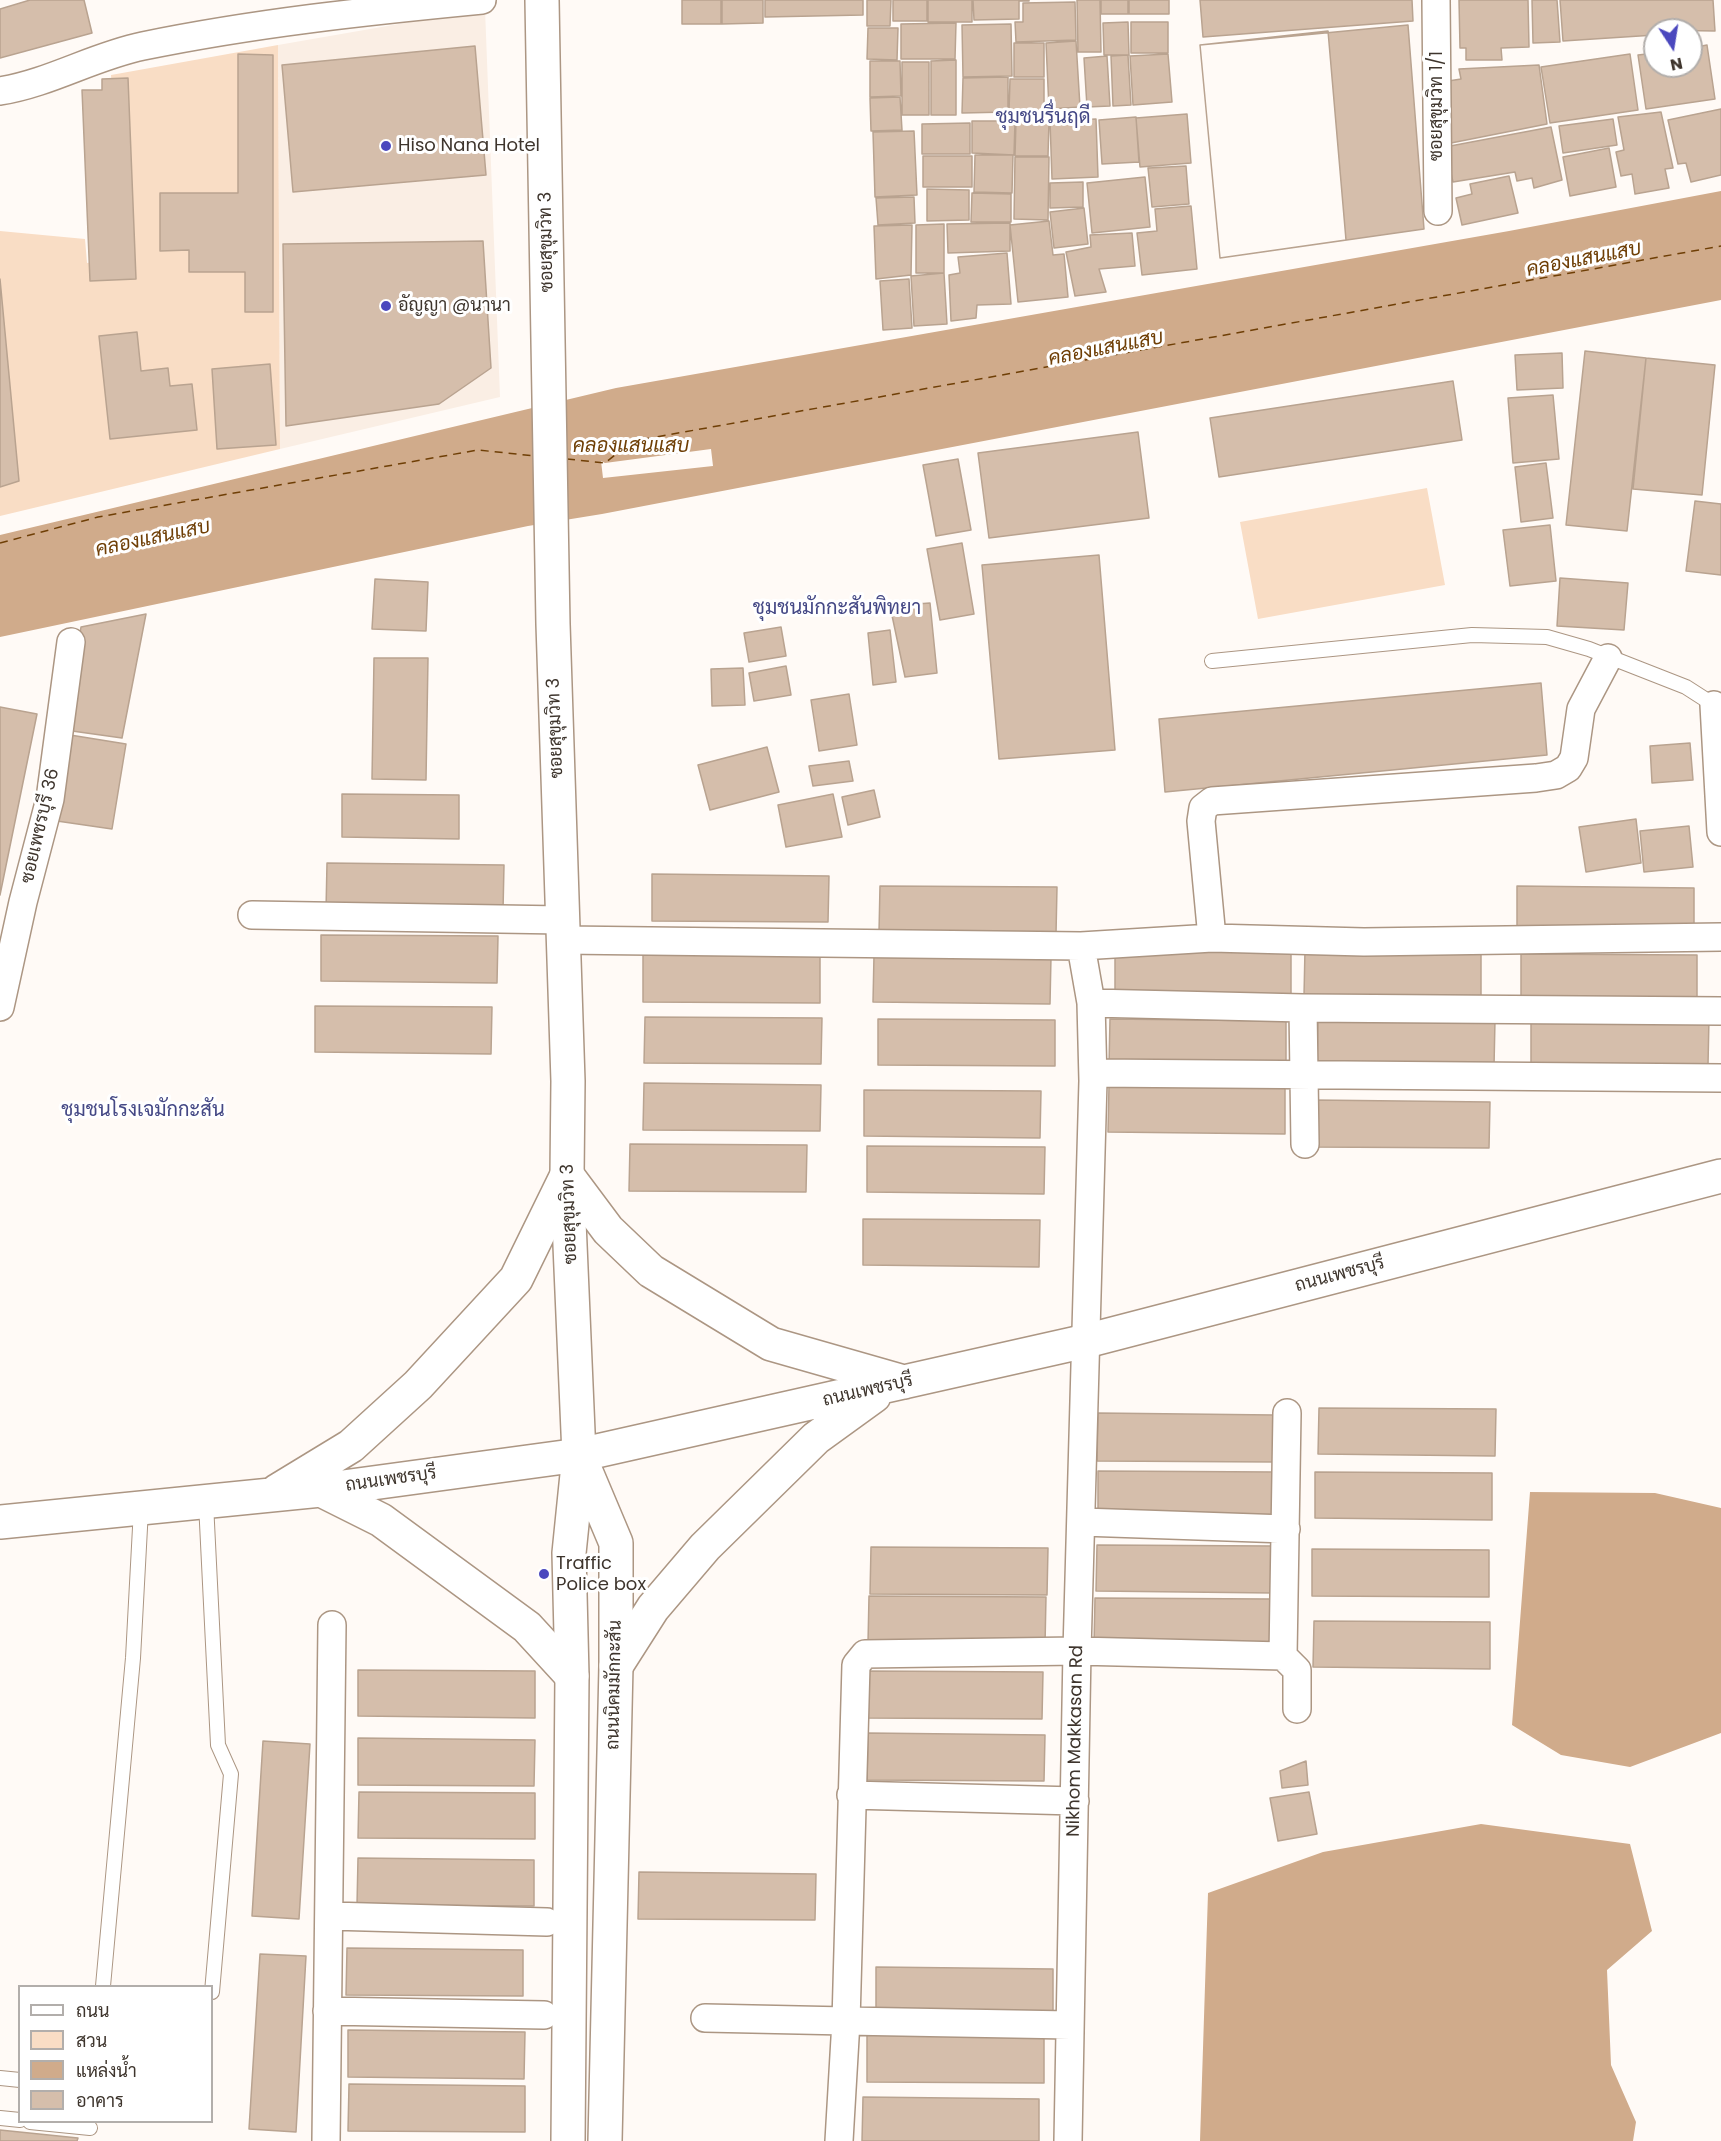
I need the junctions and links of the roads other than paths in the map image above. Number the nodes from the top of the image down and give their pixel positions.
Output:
1 (482, 0) edge
2 (542, 0) edge
3 (1436, 0) edge
4 (0, 91) edge
5 (1438, 211) dead end
6 (71, 642) dead end
7 (1608, 658) junction
8 (1212, 661) dead end
9 (1718, 705) edge
10 (1721, 832) edge
11 (252, 915) dead end
12 (562, 930) junction
13 (1721, 937) edge
14 (1212, 938) junction
15 (1081, 946) junction
16 (1091, 1003) junction
17 (0, 1007) edge
18 (1303, 1008) junction
19 (1721, 1011) edge
20 (1093, 1073) junction
21 (1303, 1075) junction
22 (1721, 1078) edge
23 (1305, 1144) dead end
24 (567, 1174) junction
25 (1721, 1176) edge
26 (1086, 1341) junction
27 (896, 1385) junction
28 (1287, 1413) dead end
29 (579, 1455) junction
30 (321, 1490) junction
31 (273, 1494) junction
32 (206, 1503) junction
33 (141, 1509) junction
34 (0, 1522) edge
35 (1082, 1522) junction
36 (1286, 1529) junction
37 (332, 1625) dead end
38 (1077, 1651) junction
39 (1283, 1656) junction
40 (616, 1666) junction
41 (572, 1676) junction
42 (1297, 1709) dead end
43 (851, 1795) junction
44 (1075, 1801) junction
45 (330, 1916) junction
46 (547, 1922) dead end
47 (103, 1985) edge
48 (213, 1985) edge
49 (327, 2011) junction
50 (544, 2015) dead end
51 (705, 2018) dead end
52 (846, 2021) junction
53 (1070, 2025) junction
54 (0, 2078) edge
55 (18, 2080) edge
56 (0, 2118) edge
57 (18, 2120) edge
58 (47, 2123) edge
59 (90, 2128) dead end
60 (326, 2141) edge
61 (568, 2141) edge
62 (605, 2141) edge
63 (839, 2141) edge
64 (1068, 2141) edge

1 - 4 street
2 - 12 main road, ซอยสุขุมวิท 3
3 - 5 street, ซอยสุขุมวิท 1/1
6 - 17 street, ซอยเพชรบุรี 36
7 - 8 lane
7 - 9 lane
7 - 14 street
9 - 10 street
11 - 12 street
12 - 15 street
12 - 24 main road, ซอยสุขุมวิท 3
13 - 14 street
14 - 15 street
15 - 16 street, Nikhom Makkasan Rd
16 - 18 street
16 - 20 street, Nikhom Makkasan Rd
18 - 19 street
18 - 21 street
20 - 21 street
20 - 26 street, Nikhom Makkasan Rd
21 - 22 street
21 - 23 street
24 - 27 main road
24 - 29 main road, ซอยสุขุมวิท 3
24 - 31 main road
25 - 26 main road, ถนนเพชรบุรี
26 - 27 main road, ถนนเพชรบุรี
26 - 35 street, Nikhom Makkasan Rd
27 - 29 main road, ถนนเพชรบุรี
27 - 40 main road
28 - 36 street
29 - 30 main road, ถนนเพชรบุรี
29 - 40 main road, ถนนนิคมมักกะสัน
29 - 41 main road
30 - 31 main road, ถนนเพชรบุรี
30 - 41 main road
31 - 32 main road, ถนนเพชรบุรี
32 - 33 main road, ถนนเพชรบุรี
32 - 48 lane
33 - 34 main road, ถนนเพชรบุรี
33 - 47 lane
35 - 36 street
35 - 38 street, Nikhom Makkasan Rd
36 - 39 street
37 - 45 street
38 - 39 street
38 - 43 street
38 - 44 street, Nikhom Makkasan Rd
39 - 42 street
40 - 62 main road, ถนนนิคมมักกะสัน
41 - 61 main road
43 - 44 street
43 - 52 street
44 - 53 street, Nikhom Makkasan Rd
45 - 46 street
45 - 49 street
49 - 50 street
49 - 60 street
51 - 52 street
52 - 53 street
52 - 63 street
53 - 64 street, Nikhom Makkasan Rd
54 - 55 lane
56 - 57 lane
58 - 59 lane

